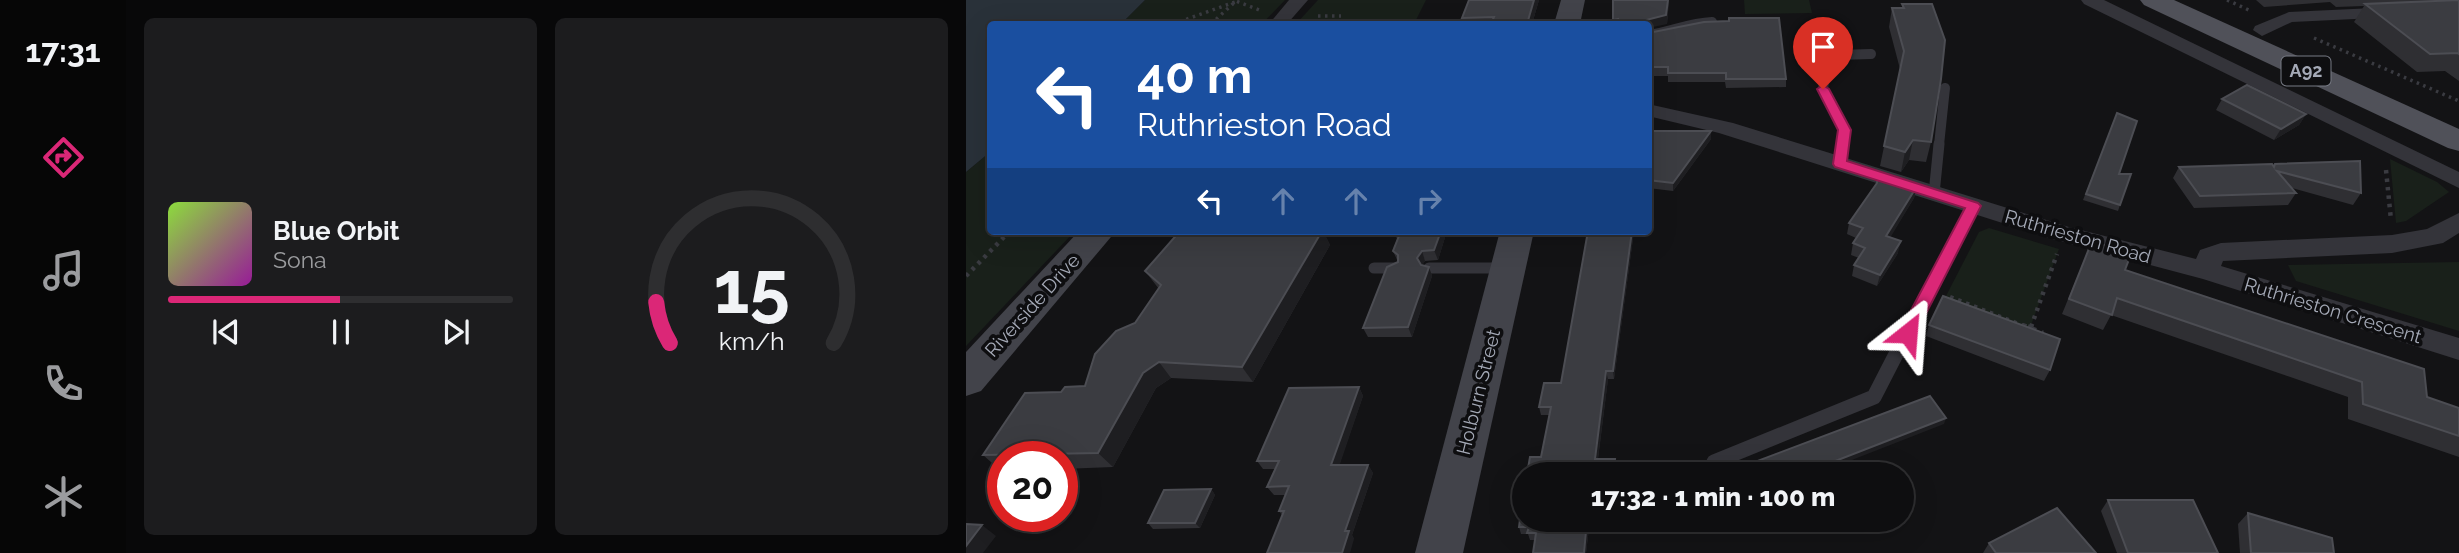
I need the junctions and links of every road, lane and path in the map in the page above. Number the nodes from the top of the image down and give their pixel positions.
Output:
1 (1299, 0) edge
2 (1573, 0) edge
3 (2090, 0) edge
4 (2153, 0) edge
5 (2195, 0) edge
6 (2227, 0) edge
7 (2321, 0) edge
8 (1238, 1) edge
9 (2459, 9) edge
10 (2338, 14) junction
11 (1318, 16) dead end
12 (1341, 16) dead end
13 (1275, 19) edge
14 (1181, 21) edge
15 (1215, 21) edge
16 (1568, 21) edge
17 (1712, 22) edge
18 (2270, 26) junction
19 (1652, 34) edge
20 (1871, 54) dead end
21 (1945, 88) edge
22 (2459, 101) edge
23 (1652, 111) edge
24 (2459, 120) edge
25 (2459, 141) edge
26 (2394, 150) junction
27 (1840, 164) junction
28 (2459, 181) edge
29 (1934, 194) junction
30 (1973, 206) junction
31 (2459, 221) edge
32 (2065, 234) junction
33 (1006, 235) edge
34 (1095, 235) edge
35 (2392, 244) junction
36 (1513, 250) edge
37 (1374, 268) dead end
38 (1394, 268) edge
39 (1429, 268) edge
40 (2207, 271) junction
41 (966, 276) edge
42 (1930, 290) junction
43 (2030, 328) junction
44 (2050, 335) edge
45 (2459, 349) edge
46 (966, 379) edge
47 (1714, 461) dead end
48 (1439, 553) edge

1 - 13 street
2 - 16 street
3 - 26 street
4 - 25 main road, A92
5 - 18 main road, A92
6 - 18 path
7 - 10 street
8 - 13 path
8 - 14 path
8 - 15 path
9 - 10 street
10 - 18 street
11 - 12 path
17 - 19 lane
18 - 22 path
18 - 24 main road, A92
20 - 27 lane
21 - 29 lane
23 - 27 street, Ruthrieston Road
26 - 28 street
26 - 35 path
27 - 29 street, Ruthrieston Road
29 - 30 street, Ruthrieston Road
30 - 32 street, Ruthrieston Road
30 - 42 lane
31 - 35 street
32 - 40 street, Ruthrieston Road
32 - 43 path
33 - 41 path
34 - 46 street, Riverside Drive
35 - 40 street
36 - 39 lane
36 - 48 street, Holburn Street
37 - 38 lane
40 - 45 street, Ruthrieston Crescent
42 - 43 path
42 - 47 lane
43 - 44 path

